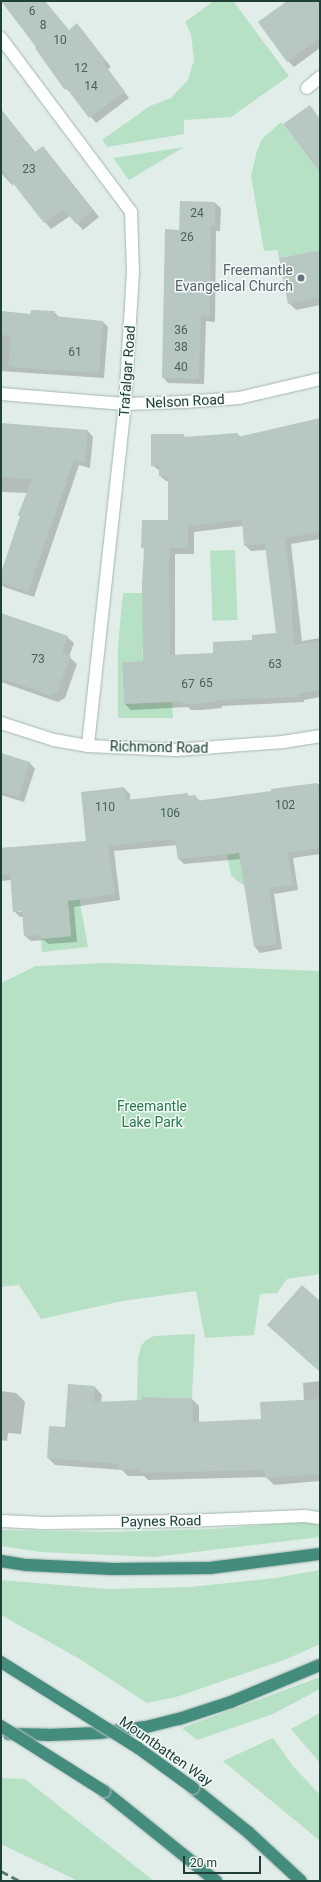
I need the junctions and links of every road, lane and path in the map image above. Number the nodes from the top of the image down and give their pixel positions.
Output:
1 (1, 38) edge
2 (320, 77) edge
3 (307, 88) dead end
4 (320, 379) edge
5 (1, 394) edge
6 (125, 404) junction
7 (1, 723) edge
8 (320, 736) edge
9 (88, 746) junction
10 (320, 1518) edge
11 (1, 1521) edge
12 (320, 1554) edge
13 (1, 1561) edge
14 (1, 1662) edge
15 (320, 1665) edge
16 (1, 1726) edge
17 (1, 1733) edge
18 (216, 1881) edge
19 (301, 1881) edge

1 - 6 street, Trafalgar Road
2 - 3 street
4 - 6 street, Nelson Road
5 - 6 street, Nelson Road
6 - 9 street, Trafalgar Road
7 - 9 street, Richmond Road
8 - 9 street, Richmond Road
10 - 11 street, Paynes Road
12 - 13 highway
14 - 19 highway, Mountbatten Way, bridge
15 - 17 highway
16 - 18 highway, bridge

